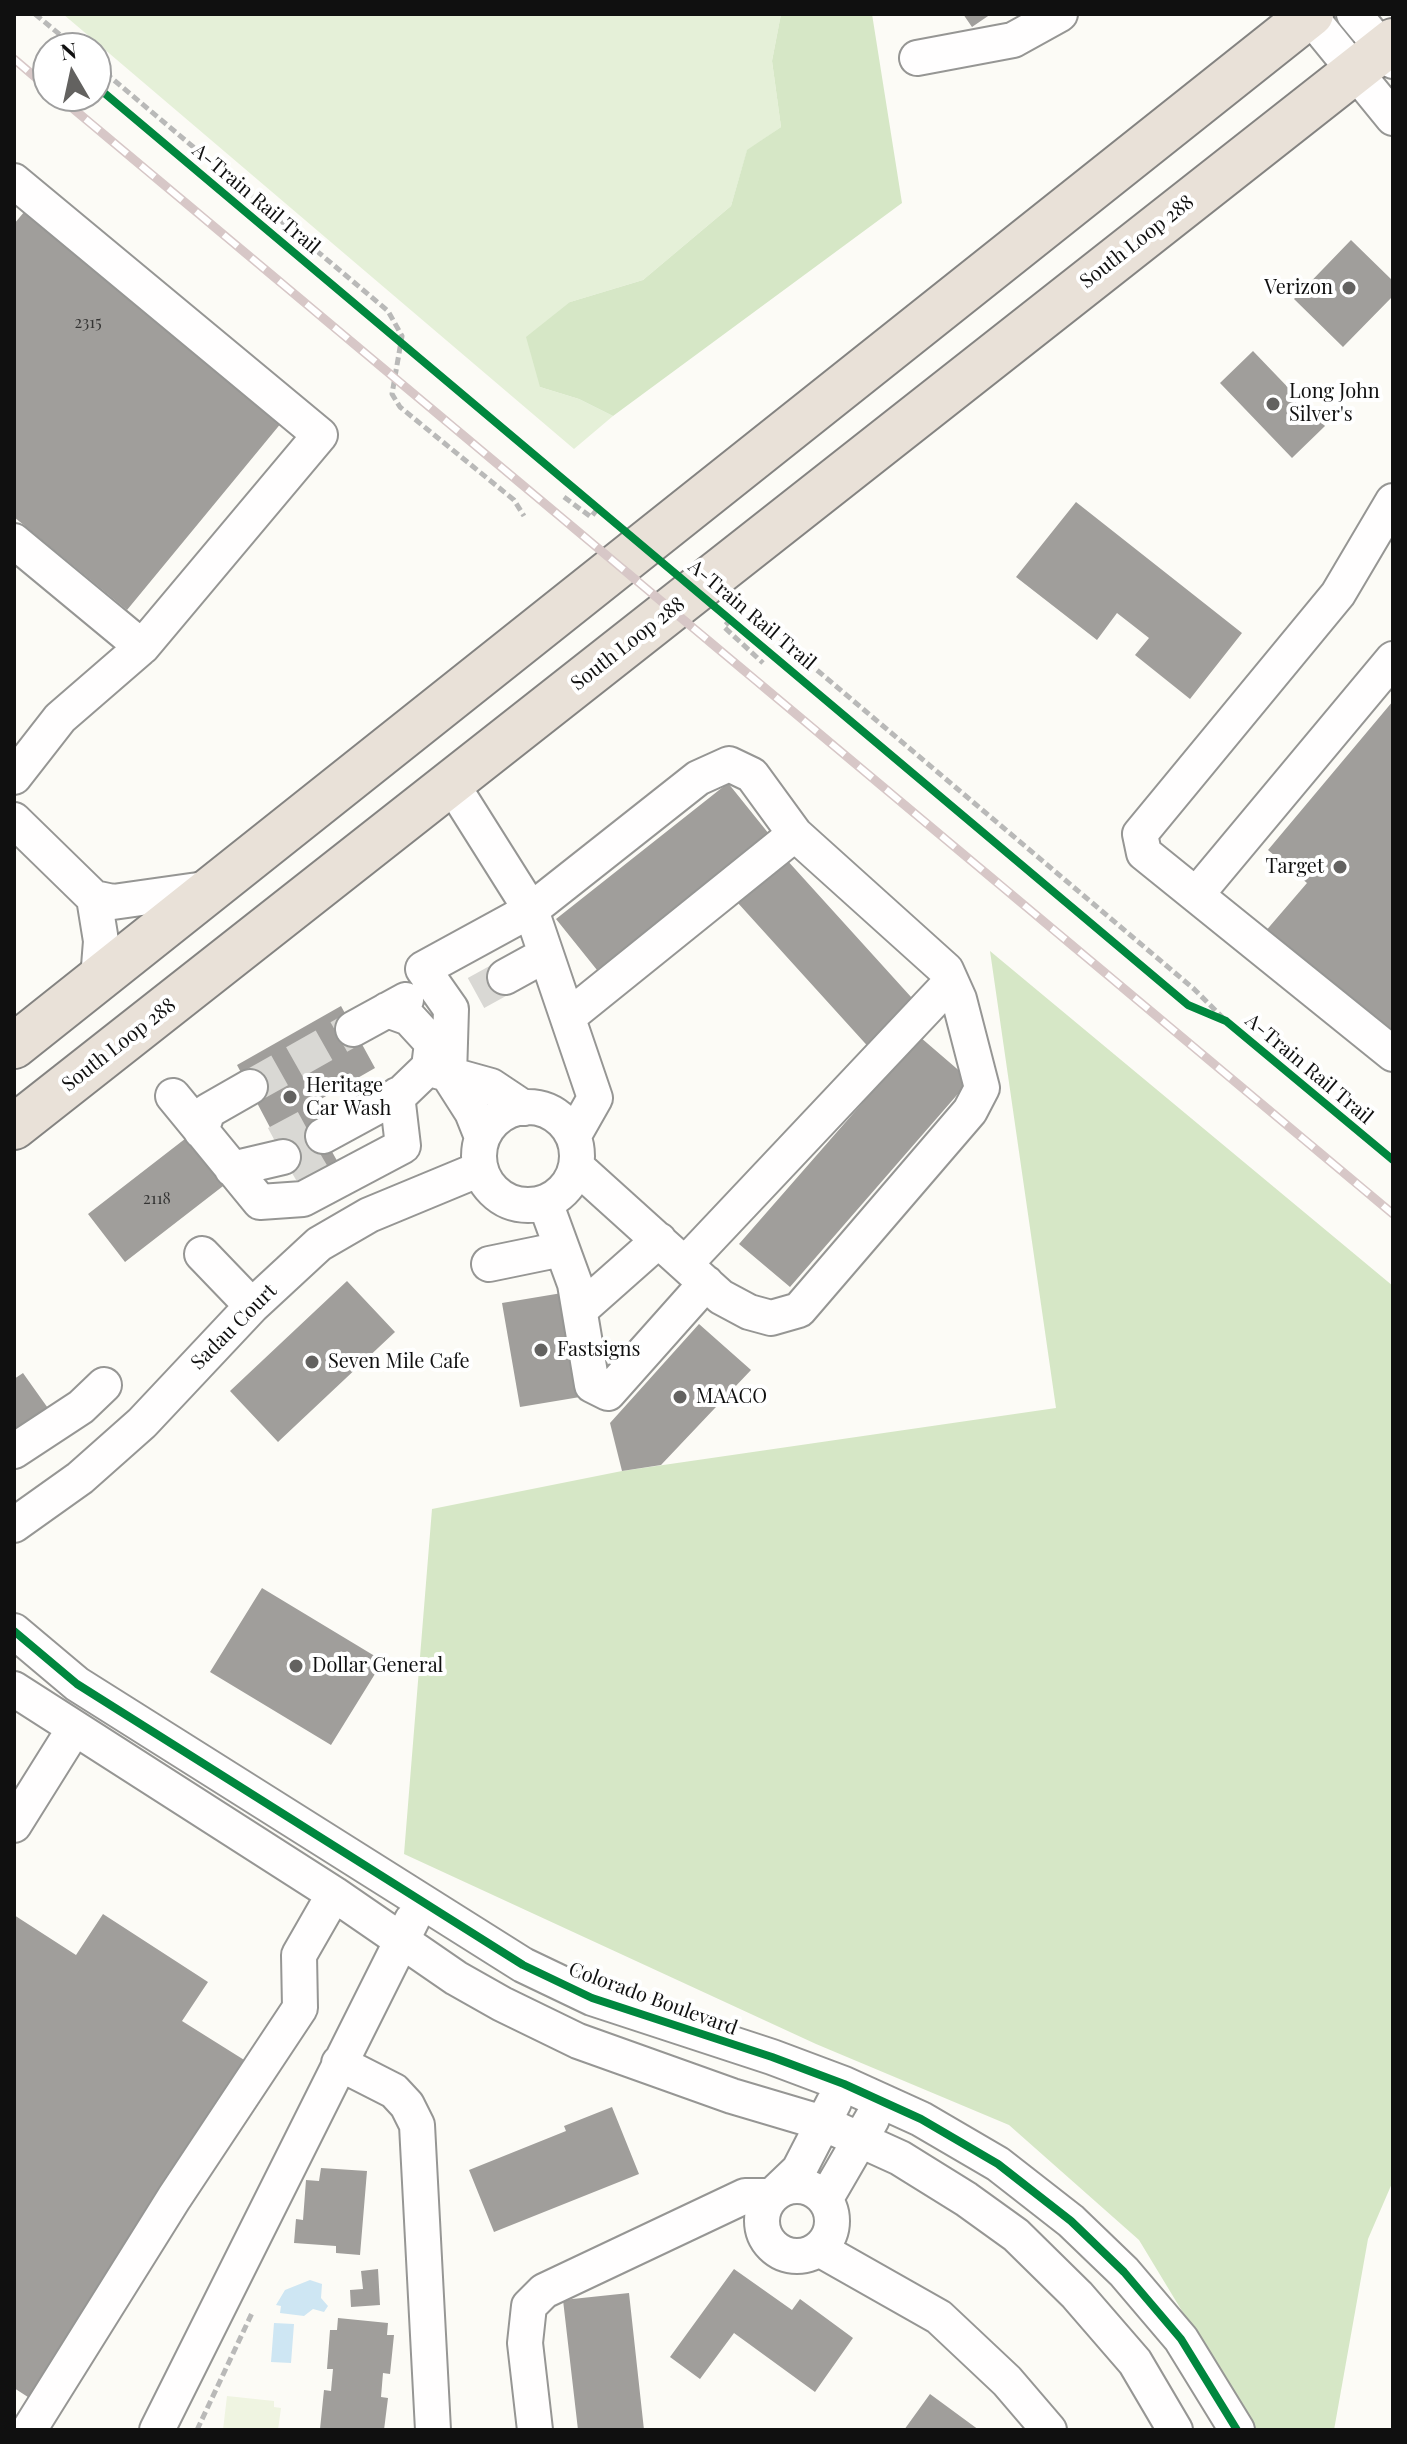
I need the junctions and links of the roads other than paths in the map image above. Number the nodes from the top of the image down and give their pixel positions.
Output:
1 (1060, 14) edge
2 (1354, 14) edge
3 (1309, 15) edge
4 (1381, 55) edge
5 (917, 58) dead end
6 (1393, 118) edge
7 (14, 181) edge
8 (1393, 501) edge
9 (14, 541) edge
10 (142, 647) junction
11 (1393, 659) edge
12 (14, 777) edge
13 (451, 783) junction
14 (14, 820) edge
15 (795, 834) junction
16 (212, 888) junction
17 (1196, 895) junction
18 (94, 898) junction
19 (531, 910) junction
20 (545, 955) junction
21 (98, 979) junction
22 (951, 982) junction
23 (467, 991) junction
24 (387, 1010) junction
25 (568, 1017) junction
26 (353, 1029) tunnel mouth
27 (14, 1046) edge
28 (1393, 1054) edge
29 (439, 1072) junction
30 (250, 1087) tunnel mouth
31 (397, 1095) junction
32 (173, 1096) dead end
33 (524, 1108) junction
34 (14, 1127) edge
35 (201, 1131) junction
36 (327, 1142) tunnel mouth
37 (575, 1151) junction
38 (481, 1153) junction
39 (545, 1202) junction
40 (659, 1240) junction
41 (562, 1249) junction
42 (202, 1254) dead end
43 (489, 1264) dead end
44 (696, 1274) junction
45 (252, 1306) junction
46 (580, 1310) junction
47 (104, 1385) dead end
48 (14, 1451) edge
49 (14, 1525) edge
50 (14, 1631) edge
51 (14, 1689) edge
52 (74, 1729) junction
53 (14, 1825) edge
54 (334, 1894) junction
55 (423, 1903) junction
56 (400, 1938) junction
57 (339, 2063) junction
58 (844, 2084) junction
59 (882, 2101) junction
60 (823, 2123) junction
61 (861, 2139) junction
62 (774, 2194) junction
63 (825, 2200) junction
64 (819, 2249) junction
65 (29, 2430) edge
66 (157, 2430) edge
67 (433, 2430) edge
68 (535, 2430) edge
69 (1049, 2430) edge
70 (1175, 2430) edge
71 (1237, 2430) edge

1 - 5 street
2 - 4 street
3 - 4 street
3 - 16 highway
4 - 6 street
4 - 13 highway, South Loop 288
7 - 10 street
8 - 17 street
9 - 10 street
10 - 12 street
11 - 17 street
13 - 19 street
13 - 34 highway, South Loop 288
14 - 18 street
15 - 19 street
15 - 22 street
15 - 25 street
16 - 18 street
16 - 21 highway
17 - 28 street
18 - 21 street
19 - 20 street
19 - 23 street
20 - 23 street
20 - 25 street
21 - 27 highway
22 - 44 street
22 - 44 street
23 - 24 street
23 - 29 street
24 - 26 street
24 - 29 street
25 - 37 street
29 - 31 street
29 - 33 street
29 - 38 street
30 - 35 street
31 - 35 street
31 - 36 street
32 - 35 street
33 - 37 street
33 - 38 street
37 - 39 street
37 - 40 street
38 - 39 street
38 - 45 street, Sadau Court
39 - 41 street
40 - 44 street
40 - 46 street
41 - 43 street
41 - 46 street
42 - 45 street
44 - 46 street
45 - 49 street, Sadau Court
47 - 48 street
50 - 55 street, Colorado Boulevard
51 - 52 street
52 - 53 street
52 - 54 street
54 - 56 street
54 - 65 street
55 - 56 street
55 - 58 street, Colorado Boulevard
56 - 57 street
56 - 60 street
57 - 66 street
57 - 67 street
58 - 59 street, Colorado Boulevard
58 - 60 street
59 - 61 street
59 - 71 street, Colorado Boulevard
60 - 61 street
60 - 62 street
61 - 63 street
61 - 70 street
62 - 63 street
62 - 64 street
62 - 68 street
63 - 64 street
64 - 69 street

